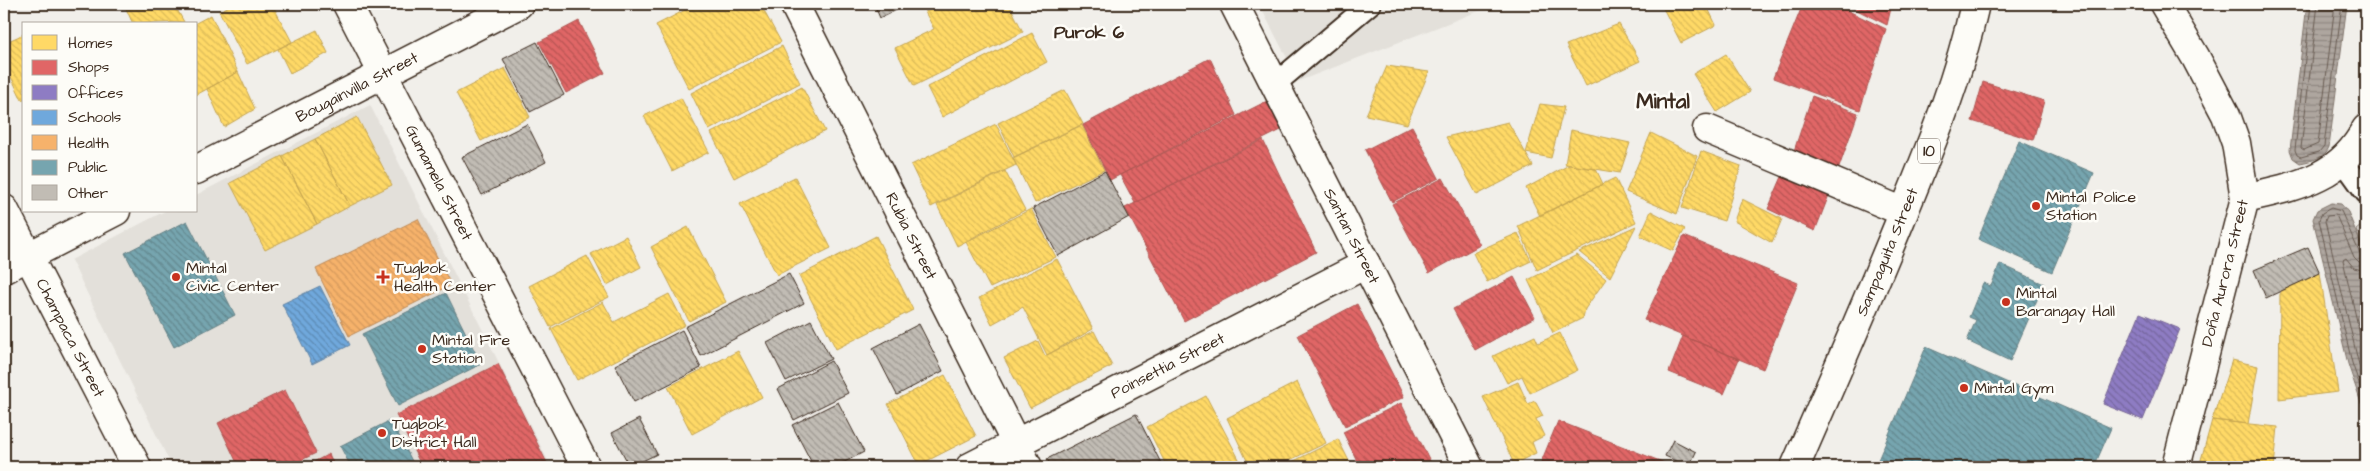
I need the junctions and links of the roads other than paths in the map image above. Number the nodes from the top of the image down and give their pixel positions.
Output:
1 (347, 4) edge
2 (519, 4) edge
3 (794, 4) edge
4 (1234, 4) edge
5 (1370, 4) edge
6 (1975, 4) edge
7 (2164, 4) edge
8 (383, 74) junction
9 (1275, 84) junction
10 (1708, 128) dead end
11 (2366, 129) edge
12 (2343, 161) junction
13 (198, 169) edge
14 (2366, 193) edge
15 (2246, 198) junction
16 (4, 209) edge
17 (114, 212) edge
18 (1904, 212) junction
19 (28, 256) junction
20 (1366, 264) junction
21 (4, 269) edge
22 (1016, 443) junction
23 (137, 467) edge
24 (586, 467) edge
25 (970, 467) edge
26 (1028, 467) edge
27 (1469, 467) edge
28 (1795, 467) edge
29 (2176, 467) edge

1 - 8 main road, Gumamela Street
2 - 8 main road, Bougainvilla Street
3 - 22 main road, Rubia Street
4 - 9 main road, Santan Street
5 - 9 lane
6 - 18 main road, Sampaguita Street / 10
7 - 15 main road, Doña Aurora Street
8 - 13 main road, Bougainvilla Street
8 - 24 main road, Gumamela Street
9 - 20 main road, Santan Street
10 - 18 main road
11 - 12 main road
12 - 14 lane
12 - 15 main road
15 - 29 main road, Doña Aurora Street
16 - 19 main road, Champaca Street
17 - 19 main road
18 - 28 main road, Sampaguita Street / 10
19 - 21 main road
19 - 23 main road, Champaca Street
20 - 22 main road, Poinsettia Street
20 - 27 main road, Santan Street
22 - 25 main road, Poinsettia Street
22 - 26 main road, Rubia Street

